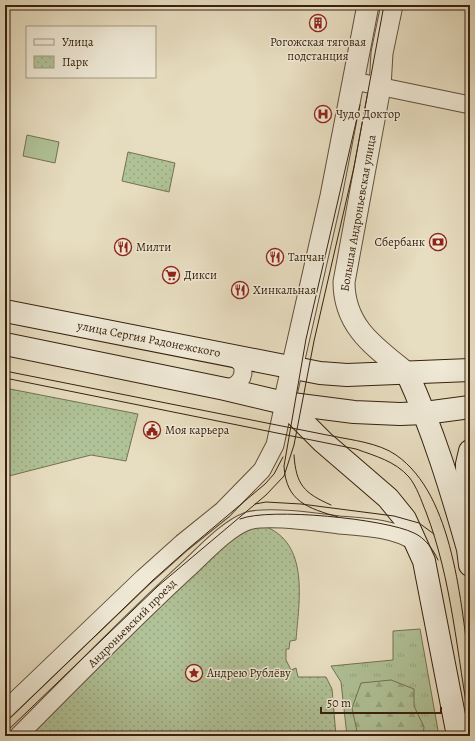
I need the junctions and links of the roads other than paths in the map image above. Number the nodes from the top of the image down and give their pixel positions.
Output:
1 (368, 5) edge
2 (392, 5) edge
3 (354, 80) junction
4 (380, 87) junction
5 (470, 105) edge
6 (5, 311) edge
7 (5, 344) edge
8 (232, 356) junction
9 (294, 368) junction
10 (470, 370) edge
11 (407, 373) junction
12 (225, 389) junction
13 (284, 403) junction
14 (470, 406) edge
15 (425, 413) junction
16 (470, 451) edge
17 (416, 542) junction
18 (469, 557) edge
19 (5, 710) edge
20 (454, 730) edge
21 (18, 736) edge

1 - 3 street
2 - 4 street, Большая Андроньевская улица
3 - 4 street
3 - 9 street
4 - 5 street
4 - 11 street, Большая Андроньевская улица
6 - 8 main road, улица Сергия Радонежского
7 - 12 main road
8 - 9 main road, улица Сергия Радонежского
8 - 12 street
9 - 11 main road, улица Сергия Радонежского
9 - 13 street
10 - 11 main road, улица Сергия Радонежского
11 - 15 main road
12 - 13 main road
13 - 15 main road
13 - 17 main road
13 - 19 street, Андроньевский проезд
14 - 15 main road
15 - 18 main road
16 - 18 main road
17 - 20 main road
17 - 21 street, Андроньевский проезд

